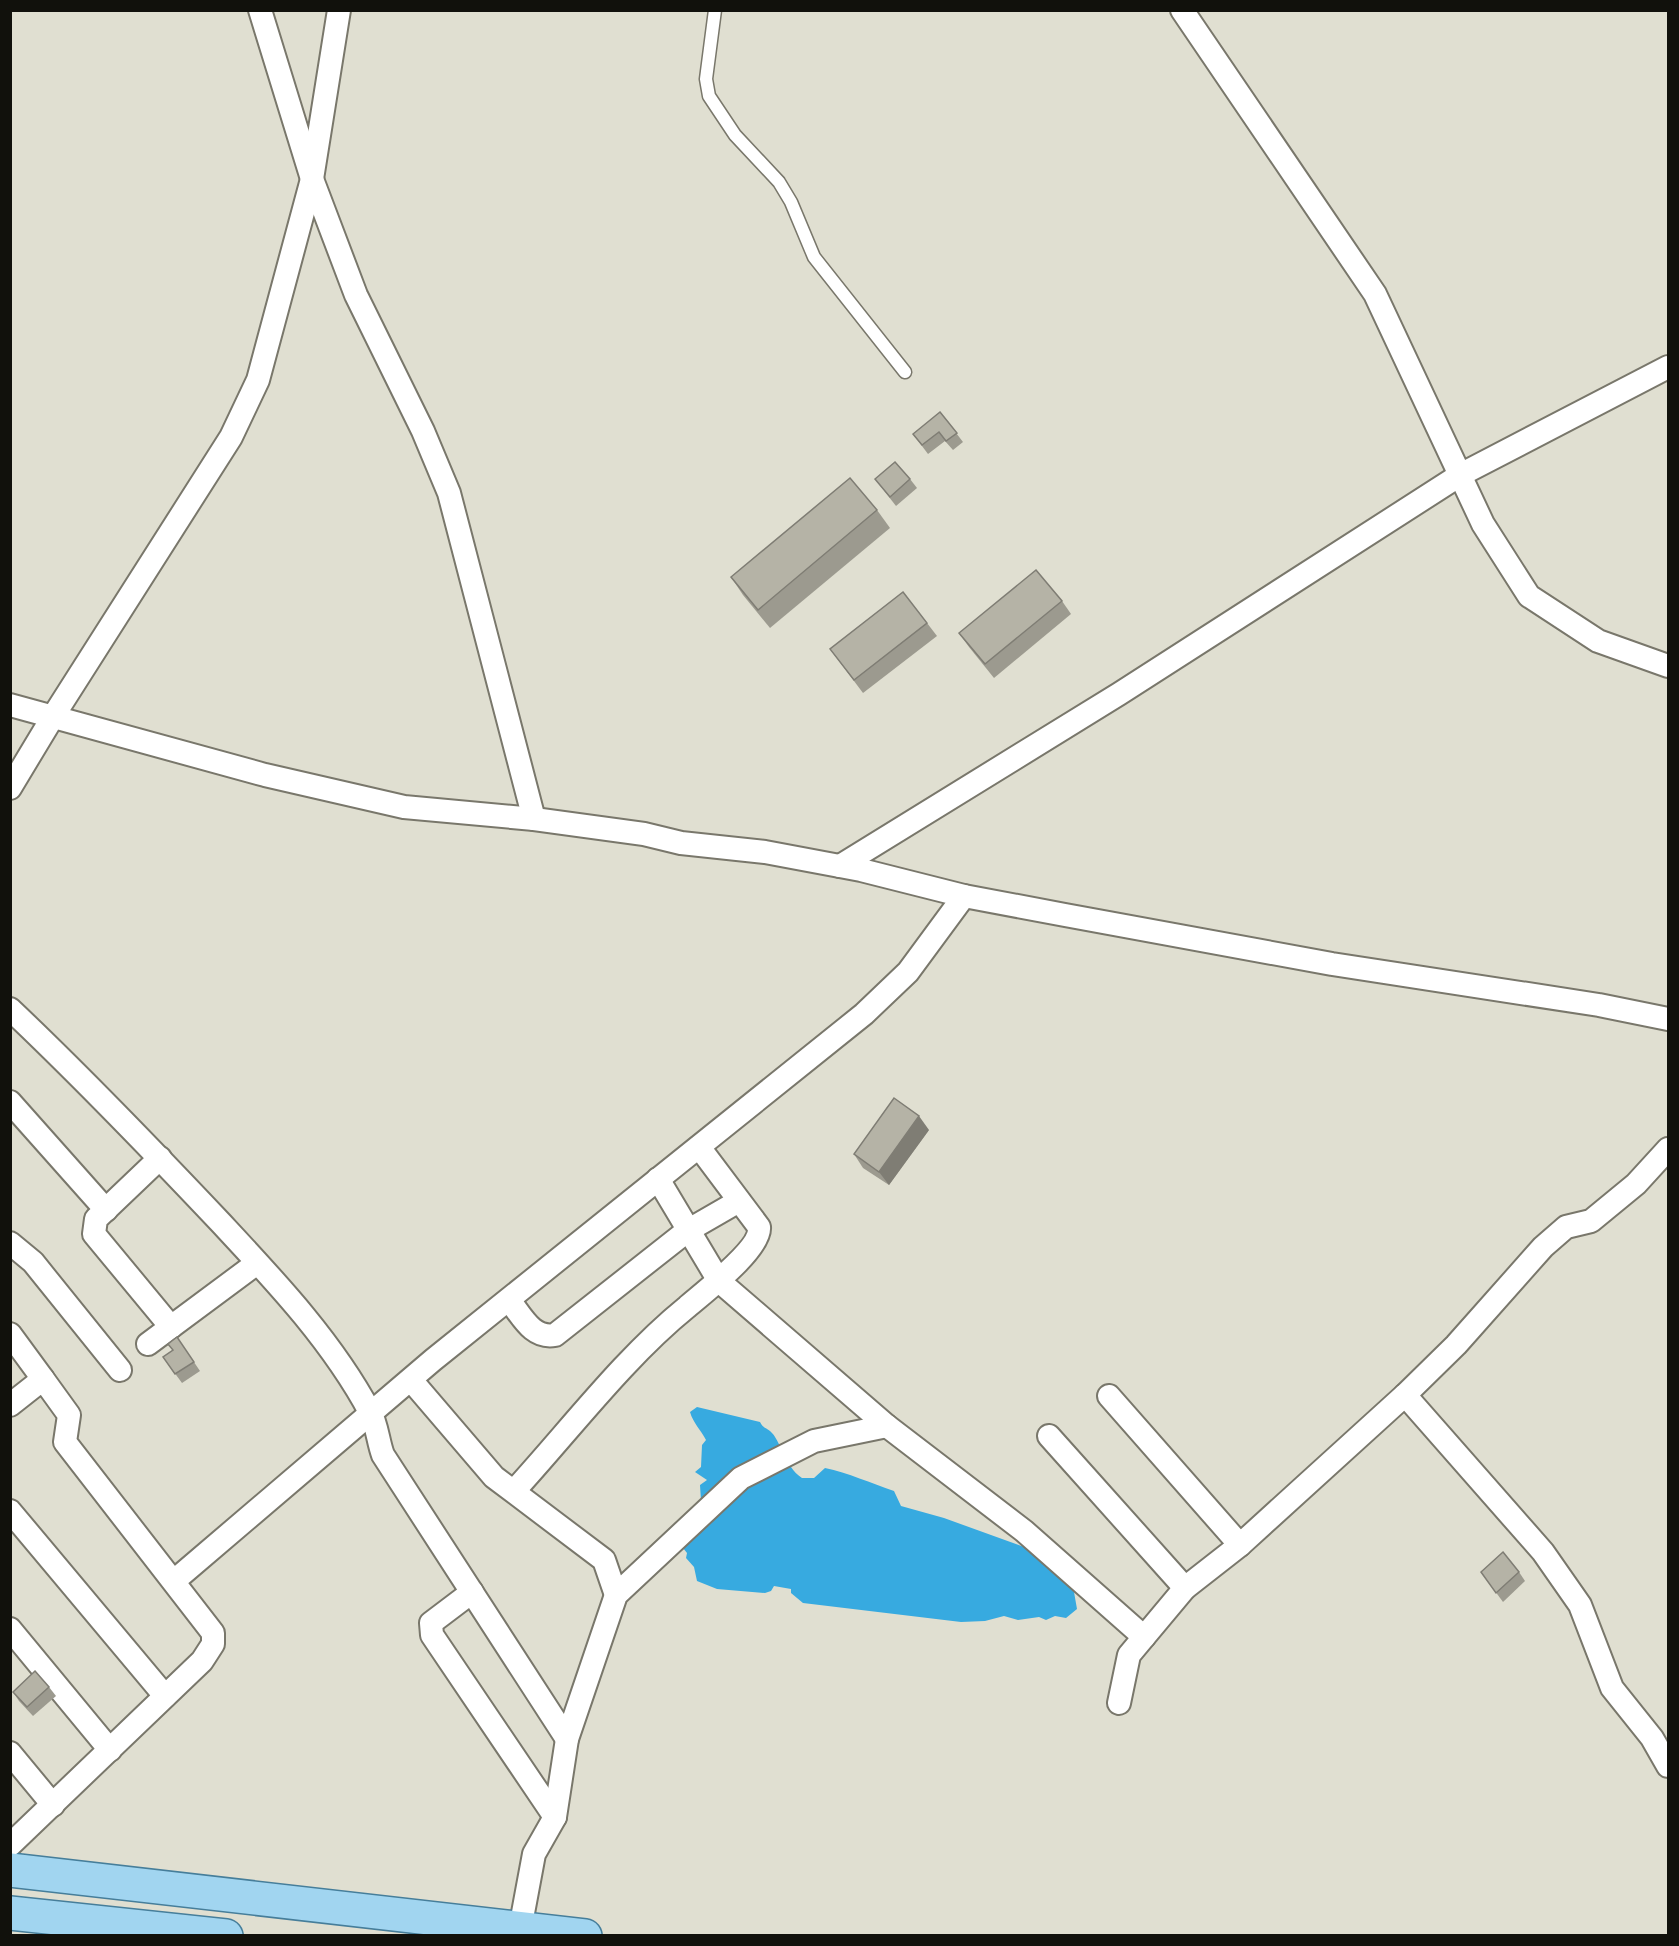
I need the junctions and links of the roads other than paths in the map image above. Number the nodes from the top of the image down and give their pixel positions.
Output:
1 (260, 10) edge
2 (339, 10) edge
3 (715, 10) edge
4 (1182, 10) edge
5 (312, 179) junction
6 (1668, 367) edge
7 (905, 372) dead end
8 (1460, 475) junction
9 (1668, 666) edge
10 (10, 705) edge
11 (54, 715) junction
12 (10, 788) edge
13 (534, 819) junction
14 (840, 866) junction
15 (964, 897) junction
16 (10, 1009) edge
17 (1668, 1019) edge
18 (10, 1102) edge
19 (699, 1147) junction
20 (1668, 1149) edge
21 (160, 1158) junction
22 (658, 1179) junction
23 (739, 1201) junction
24 (106, 1210) junction
25 (687, 1231) junction
26 (12, 1247) edge
27 (257, 1263) junction
28 (719, 1281) junction
29 (508, 1299) junction
30 (171, 1328) junction
31 (10, 1334) edge
32 (148, 1344) dead end
33 (120, 1370) dead end
34 (43, 1379) junction
35 (411, 1380) junction
36 (1405, 1395) junction
37 (1109, 1396) dead end
38 (10, 1405) edge
39 (372, 1415) junction
40 (887, 1426) junction
41 (1049, 1436) dead end
42 (514, 1491) junction
43 (10, 1511) edge
44 (1240, 1545) junction
45 (174, 1581) junction
46 (1185, 1588) junction
47 (472, 1592) junction
48 (616, 1595) junction
49 (10, 1629) edge
50 (1144, 1637) junction
51 (165, 1696) junction
52 (1119, 1703) dead end
53 (567, 1739) junction
54 (110, 1750) junction
55 (10, 1753) edge
56 (1668, 1766) edge
57 (53, 1805) junction
58 (555, 1817) junction
59 (10, 1845) edge
60 (10, 1870) edge
61 (10, 1912) edge
62 (520, 1929) junction
63 (226, 1935) edge
64 (585, 1935) edge

1 - 5 street
2 - 5 street
3 - 7 lane
4 - 8 street
5 - 11 street
5 - 13 street
6 - 8 street
8 - 9 street
8 - 14 street
10 - 11 street
11 - 12 street
11 - 13 street
13 - 14 street
14 - 15 street
15 - 17 street
15 - 19 street
16 - 21 street
18 - 24 street
19 - 22 street
19 - 23 street
20 - 36 street
21 - 24 street
21 - 27 street
22 - 25 street
22 - 29 street
23 - 25 street
23 - 28 street
24 - 30 street
25 - 28 street
25 - 29 street
26 - 33 street
27 - 30 street
27 - 39 street
28 - 40 street
28 - 42 street
29 - 35 street
30 - 32 street
31 - 34 street
34 - 38 street
34 - 45 street
35 - 39 street
35 - 42 street
36 - 44 street
36 - 56 street
37 - 44 street
39 - 45 street
39 - 47 street
40 - 48 street
40 - 50 street
41 - 46 street
42 - 48 street
43 - 51 street
44 - 46 street
45 - 51 street
46 - 50 street
47 - 53 street
47 - 58 street
48 - 53 street
49 - 54 street
50 - 52 street
51 - 54 street
53 - 58 street
54 - 57 street
55 - 57 street
57 - 59 street
58 - 62 street
60 - 62 main road
61 - 63 main road
62 - 64 main road

